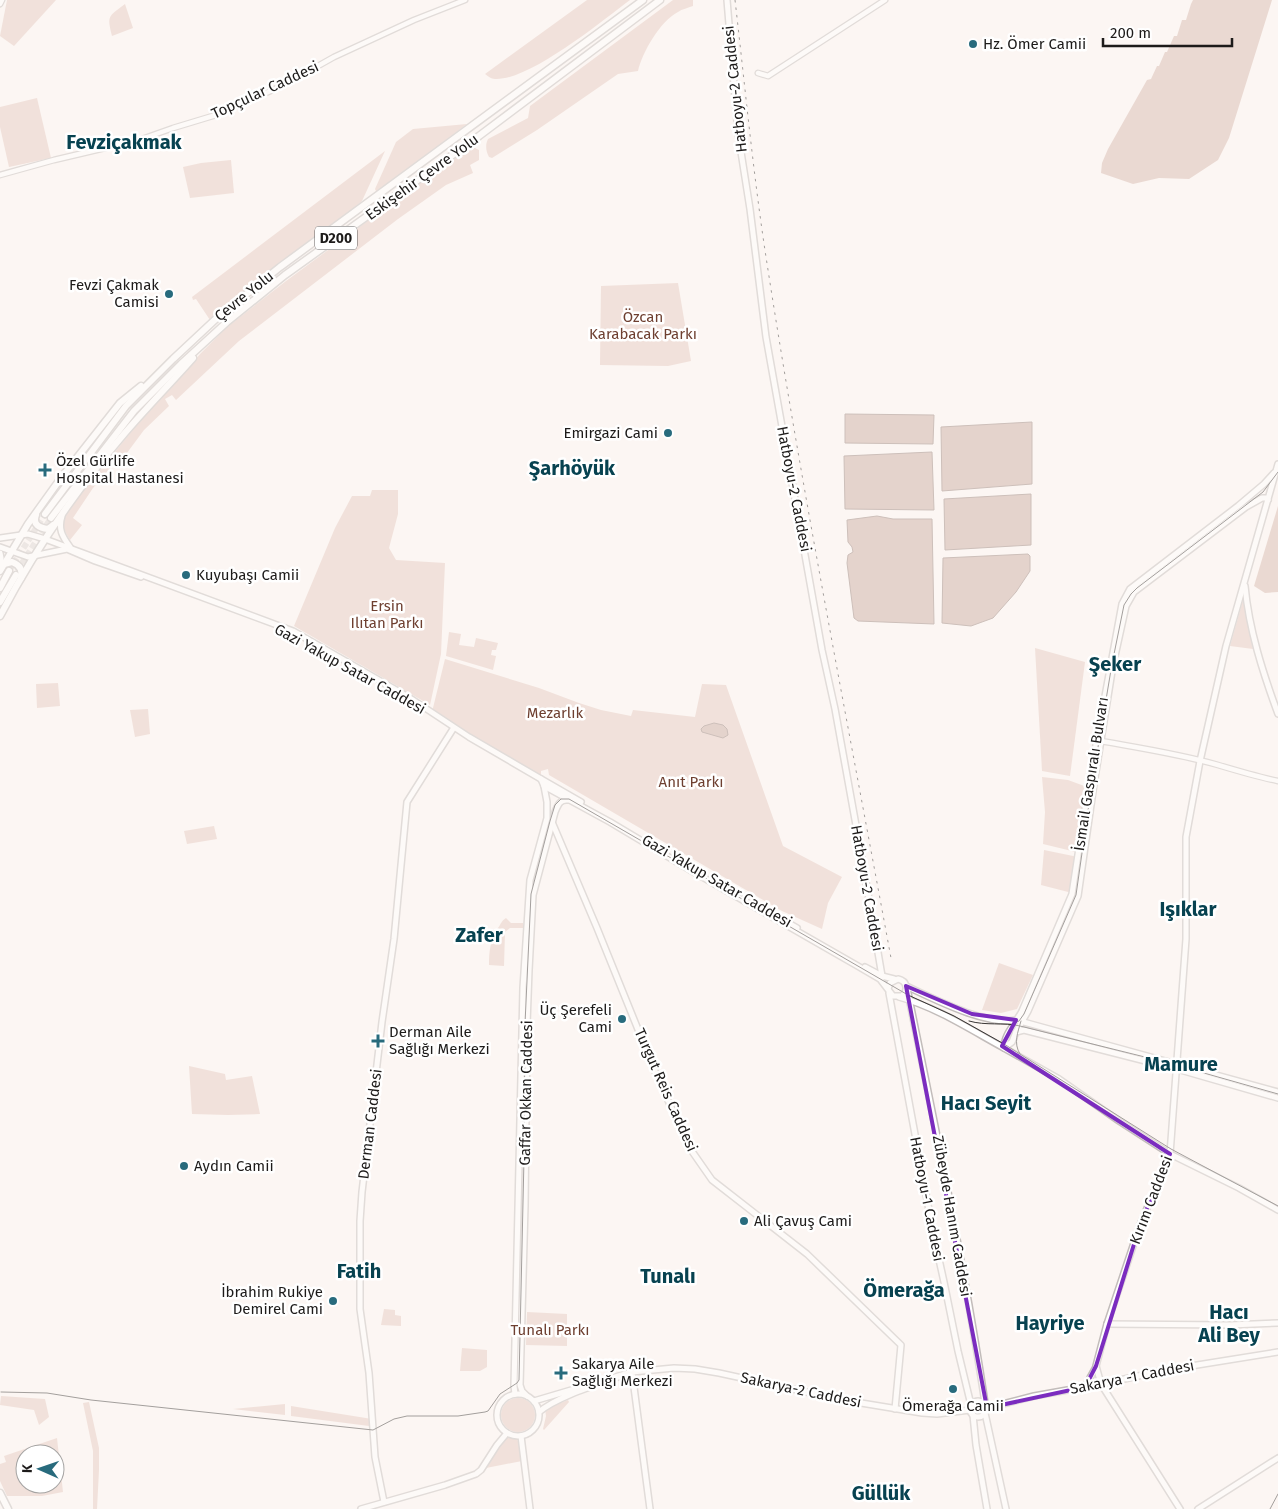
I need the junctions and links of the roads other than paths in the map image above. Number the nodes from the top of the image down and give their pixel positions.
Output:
1 (2, 0) edge
2 (464, 0) edge
3 (643, 0) edge
4 (660, 0) edge
5 (727, 0) edge
6 (885, 0) edge
7 (0, 4) edge
8 (758, 73) dead end
9 (482, 120) joint
10 (0, 175) edge
11 (204, 343) junction
12 (173, 359) junction
13 (1278, 464) edge
14 (1277, 473) edge
15 (1268, 500) junction
16 (38, 509) junction
17 (64, 511) junction
18 (51, 518) junction
19 (28, 524) junction
20 (21, 536) junction
21 (34, 536) junction
22 (2, 538) edge
23 (45, 539) junction
24 (0, 547) edge
25 (70, 547) junction
26 (39, 548) junction
27 (13, 549) junction
28 (0, 553) edge
29 (34, 556) junction
30 (1, 568) edge
31 (15, 575) junction
32 (1245, 582) junction
33 (0, 588) edge
34 (0, 602) edge
35 (0, 616) edge
36 (1278, 714) edge
37 (453, 729) junction
38 (1101, 741) junction
39 (1200, 761) junction
40 (541, 779) junction
41 (1278, 781) edge
42 (544, 786) junction
43 (570, 800) junction
44 (552, 822) junction
45 (882, 976) junction
46 (894, 979) junction
47 (906, 986) junction
48 (889, 990) junction
49 (899, 997) junction
50 (910, 1000) junction
51 (1019, 1021) junction
52 (1018, 1031) junction
53 (1014, 1038) junction
54 (1004, 1048) junction
55 (1012, 1052) junction
56 (1177, 1066) junction
57 (1278, 1092) edge
58 (1278, 1098) edge
59 (1170, 1154) junction
60 (1278, 1210) edge
61 (1278, 1323) edge
62 (1107, 1324) junction
63 (1278, 1352) edge
64 (1096, 1366) junction
65 (632, 1372) junction
66 (1101, 1384) junction
67 (1085, 1387) junction
68 (515, 1394) junction
69 (527, 1396) junction
70 (534, 1401) junction
71 (986, 1408) junction
72 (895, 1409) junction
73 (971, 1410) junction
74 (539, 1412) junction
75 (507, 1434) junction
76 (521, 1436) junction
77 (1278, 1459) edge
78 (0, 1493) edge
79 (384, 1502) junction
80 (8, 1509) edge
81 (361, 1509) edge
82 (530, 1509) edge
83 (650, 1509) edge
84 (987, 1509) edge
85 (1006, 1509) edge
86 (1180, 1509) edge
87 (1198, 1509) edge

1 - 7 street
2 - 10 street, Topçular Caddesi
3 - 9 highway, Eskişehir Çevre Yolu / D200
4 - 11 highway, Eskişehir Çevre Yolu / D200
5 - 45 main road, Hatboyu-2 Caddesi
6 - 8 street
9 - 12 highway, Çevre Yolu / D200
11 - 17 highway
11 - 18 highway, Eskişehir Çevre Yolu / D200
12 - 16 highway
12 - 18 highway, Çevre Yolu / D200
13 - 14 main road
14 - 15 main road
14 - 32 main road
14 - 51 main road, İsmail Gaspıralı Bulvarı
15 - 32 main road
15 - 38 main road
16 - 18 highway
16 - 19 highway
17 - 18 highway
17 - 25 main road
18 - 23 highway
19 - 20 highway
19 - 22 main road
20 - 21 main road, Gazi Yakup Satar Caddesi
20 - 22 main road, Gazi Yakup Satar Caddesi
20 - 27 highway
21 - 23 main road, Gazi Yakup Satar Caddesi
21 - 26 main road
23 - 25 main road, Gazi Yakup Satar Caddesi
23 - 26 highway
24 - 27 main road
25 - 40 main road, Gazi Yakup Satar Caddesi
26 - 29 highway
27 - 29 main road, Gazi Yakup Satar Caddesi
27 - 30 highway
28 - 30 main road
29 - 31 highway
29 - 37 main road, Gazi Yakup Satar Caddesi
30 - 31 highway
31 - 33 highway
31 - 34 highway
31 - 35 highway
32 - 36 main road
32 - 39 main road, Kırım Caddesi
37 - 42 main road, Gazi Yakup Satar Caddesi
37 - 79 main road, Derman Caddesi
38 - 39 street
38 - 51 main road
39 - 41 street
39 - 56 main road, Kırım Caddesi
40 - 42 main road
40 - 45 main road, Gazi Yakup Satar Caddesi
42 - 43 main road, Gazi Yakup Satar Caddesi
42 - 68 main road, Gaffar Okkan Caddesi
43 - 44 main road, Gaffar Okkan Caddesi
43 - 48 main road, Gazi Yakup Satar Caddesi
44 - 69 main road, Gaffar Okkan Caddesi
44 - 72 main road, Turgut Reis Caddesi
45 - 46 main road, Gazi Yakup Satar Caddesi
46 - 47 main road
46 - 48 main road
47 - 49 main road
47 - 50 main road, Zübeyde Hanım Caddesi
47 - 51 main road
48 - 49 main road
48 - 73 main road, Hatboyu-1 Caddesi
49 - 50 main road
50 - 54 main road
50 - 71 main road, Zübeyde Hanım Caddesi
51 - 52 main road
51 - 54 main road
51 - 56 main road
52 - 53 main road
52 - 56 main road
53 - 54 main road
53 - 55 main road
54 - 55 main road
55 - 59 main road
56 - 57 main road
56 - 58 main road
56 - 59 main road, Kırım Caddesi
59 - 60 main road
59 - 62 main road, Kırım Caddesi
61 - 62 main road
62 - 64 main road, Kırım Caddesi
63 - 66 main road, Sakarya -1 Caddesi
64 - 66 main road
64 - 67 main road, Kırım Caddesi
65 - 70 main road, Sakarya-2 Caddesi
65 - 72 main road, Sakarya-2 Caddesi
65 - 74 main road, Sakarya-2 Caddesi
65 - 83 main road
66 - 67 main road, Sakarya -1 Caddesi
66 - 86 main road
67 - 71 main road, Sakarya -1 Caddesi
68 - 69 main road
68 - 75 main road
69 - 70 main road
70 - 74 main road
71 - 73 main road, Sakarya -1 Caddesi
71 - 73 main road, Sakarya -1 Caddesi
71 - 85 main road, Zübeyde Hanım Caddesi
72 - 73 main road, Sakarya-2 Caddesi
73 - 84 main road, Hatboyu-1 Caddesi
74 - 76 main road
75 - 76 main road
75 - 79 main road
76 - 82 main road
77 - 87 main road
78 - 80 highway
79 - 81 main road

